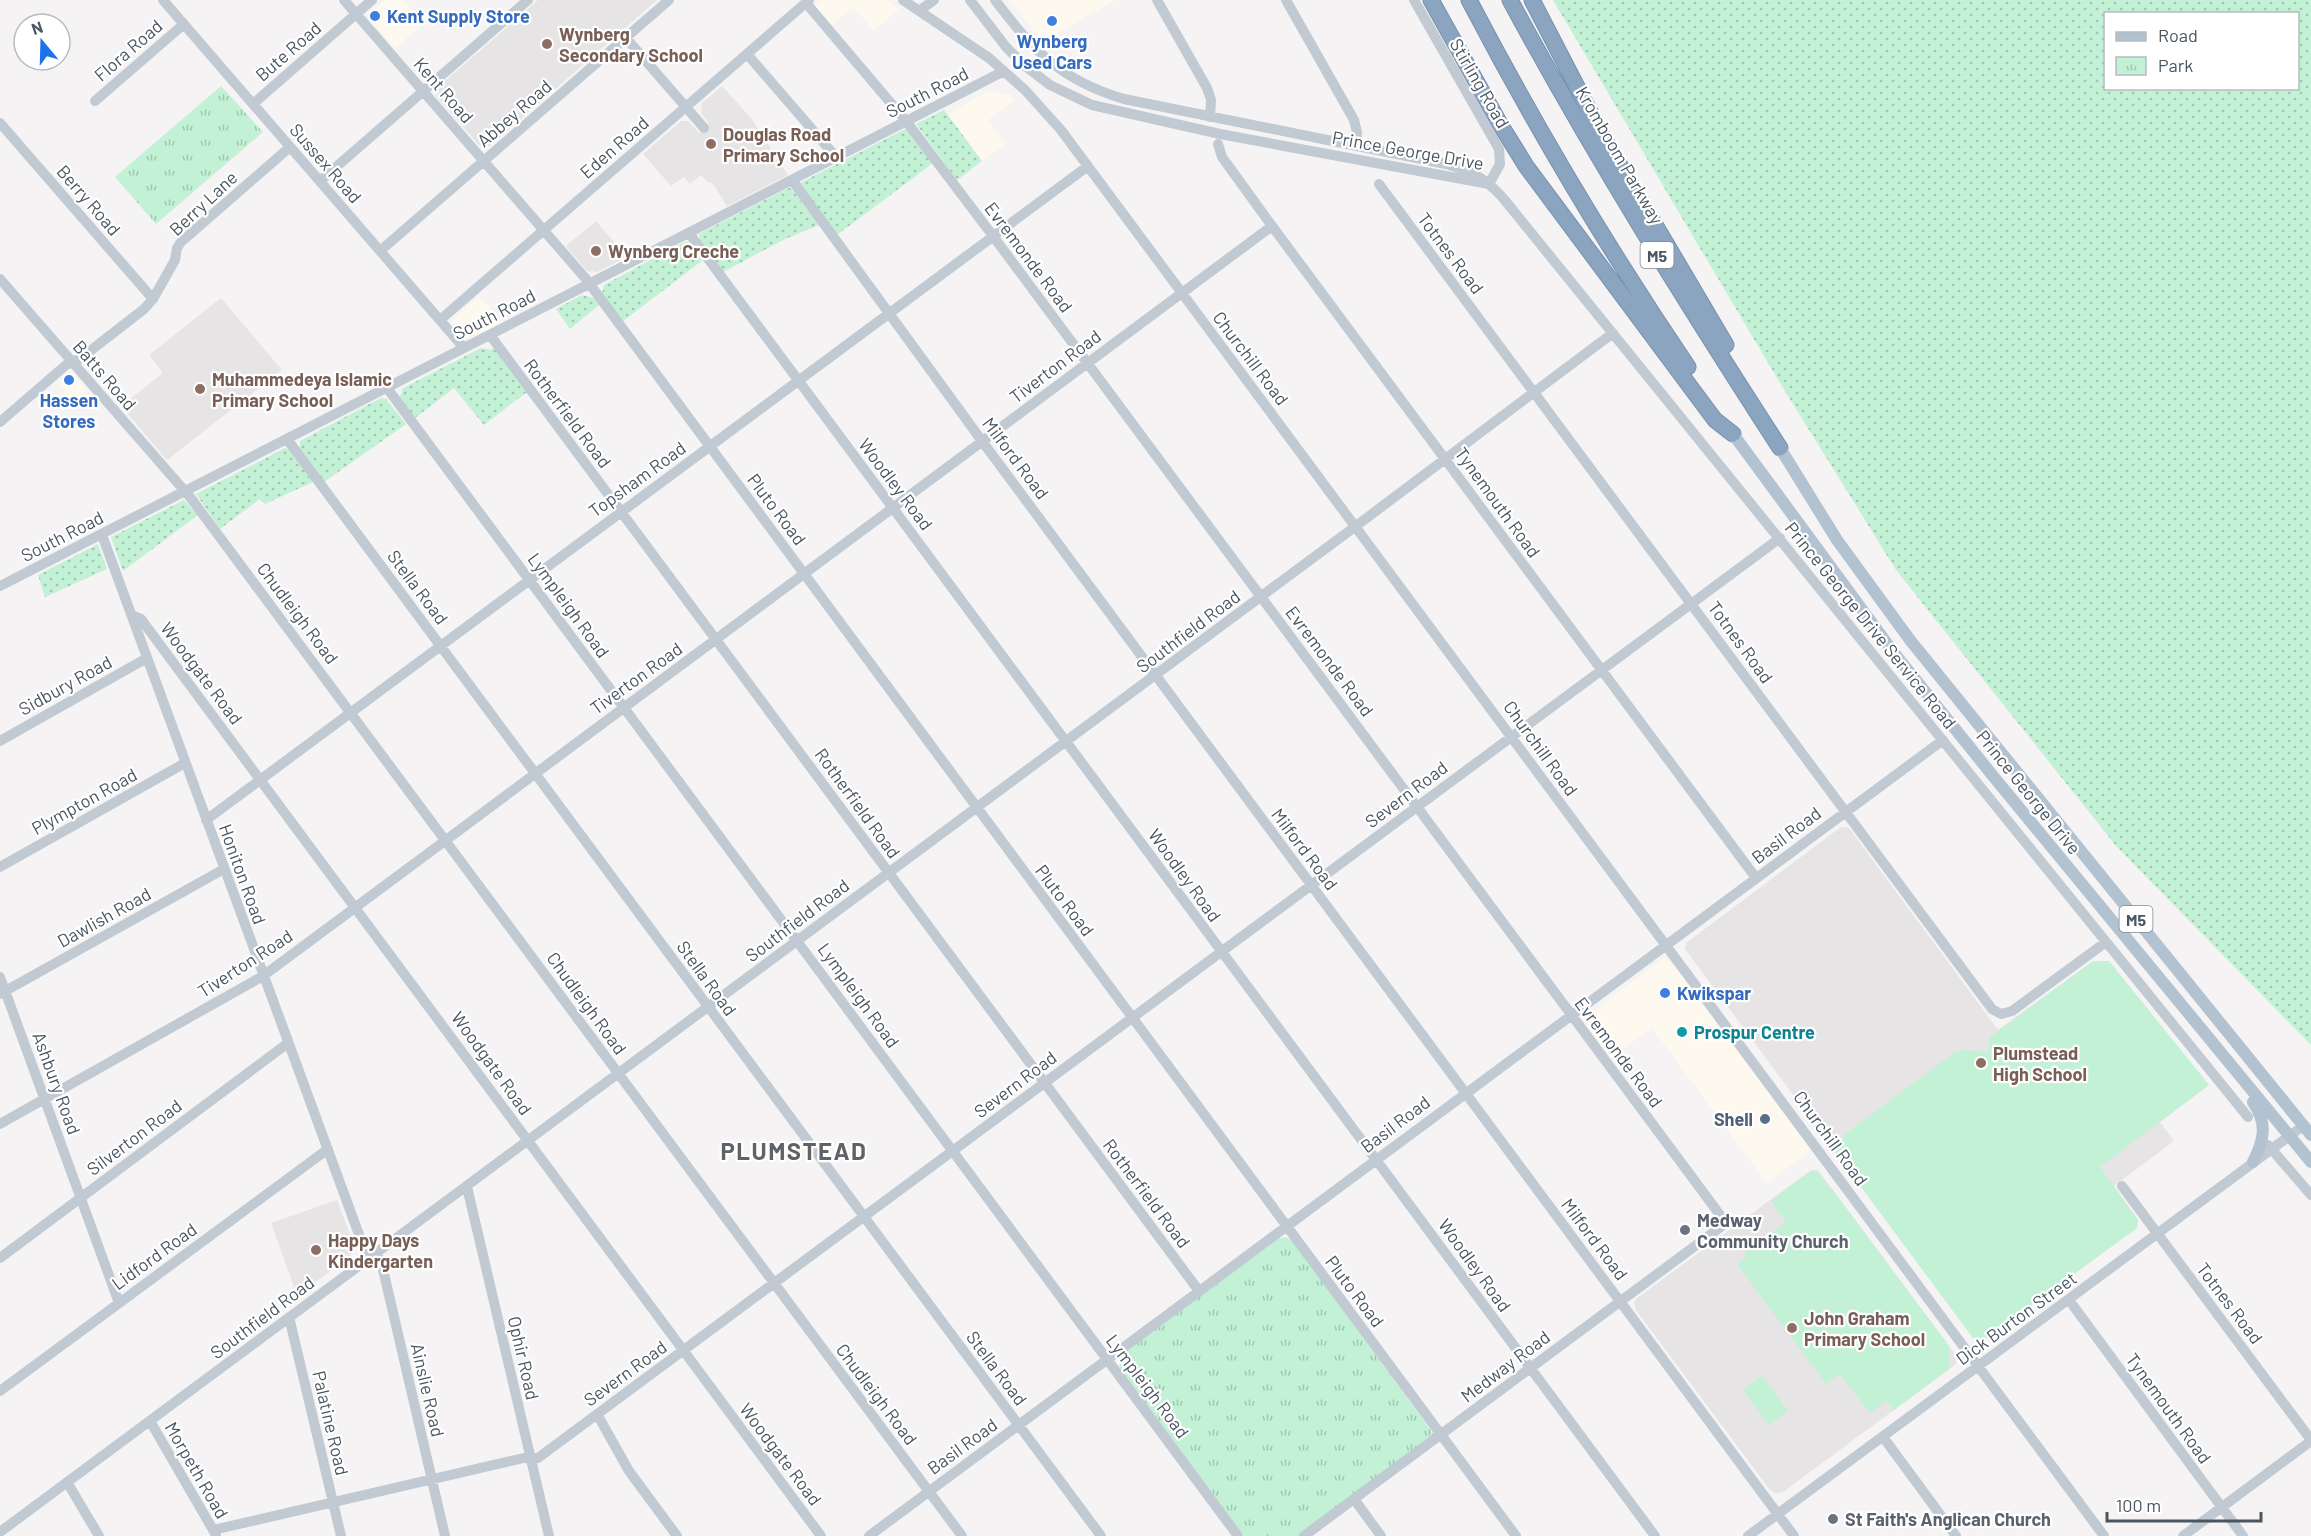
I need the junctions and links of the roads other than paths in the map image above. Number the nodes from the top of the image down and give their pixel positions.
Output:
1 (163, 0) edge
2 (344, 0) edge
3 (372, 0) edge
4 (528, 0) edge
5 (669, 0) edge
6 (903, 0) edge
7 (934, 0) edge
8 (970, 0) edge
9 (995, 0) edge
10 (1157, 0) edge
11 (1286, 0) edge
12 (1414, 0) edge
13 (1431, 0) edge
14 (1468, 0) edge
15 (1510, 0) edge
16 (1532, 0) edge
17 (808, 2) edge
18 (919, 11) junction
19 (356, 14) junction
20 (184, 24) junction
21 (626, 38) junction
22 (747, 54) junction
23 (1004, 71) junction
24 (423, 92) junction
25 (94, 101) dead end
26 (253, 104) junction
27 (686, 107) junction
28 (1210, 117) junction
29 (906, 121) junction
30 (0, 123) edge
31 (704, 128) dead end
32 (1218, 144) dead end
33 (1356, 146) junction
34 (290, 147) junction
35 (836, 158) junction
36 (483, 162) junction
37 (1089, 166) junction
38 (792, 180) junction
39 (320, 181) junction
40 (1379, 184) dead end
41 (1489, 184) junction
42 (1272, 226) junction
43 (543, 230) junction
44 (688, 233) junction
45 (993, 236) junction
46 (380, 251) junction
47 (0, 279) edge
48 (589, 284) junction
49 (1182, 293) junction
50 (153, 299) junction
51 (889, 313) junction
52 (440, 320) junction
53 (1612, 333) junction
54 (490, 335) junction
55 (464, 348) junction
56 (73, 363) junction
57 (1088, 363) junction
58 (798, 381) junction
59 (387, 388) junction
60 (1534, 393) junction
61 (0, 422) edge
62 (1733, 434) junction
63 (287, 439) junction
64 (982, 441) junction
65 (709, 447) junction
66 (1780, 448) junction
67 (1445, 458) junction
68 (185, 492) junction
69 (893, 507) junction
70 (621, 511) junction
71 (1356, 526) junction
72 (102, 534) junction
73 (1780, 538) junction
74 (804, 574) junction
75 (530, 579) junction
76 (0, 586) edge
77 (1261, 597) junction
78 (1692, 603) junction
79 (131, 615) junction
80 (716, 639) junction
81 (440, 645) junction
82 (147, 658) junction
83 (1601, 670) junction
84 (1156, 675) junction
85 (624, 707) junction
86 (351, 712) junction
87 (1512, 736) junction
88 (1942, 740) junction
89 (0, 741) edge
90 (1066, 741) junction
91 (185, 763) junction
92 (535, 773) junction
93 (260, 779) junction
94 (1417, 807) junction
95 (976, 808) junction
96 (1845, 812) junction
97 (206, 820) junction
98 (446, 840) junction
99 (0, 867) edge
100 (224, 869) junction
101 (889, 873) junction
102 (1756, 878) junction
103 (1312, 885) junction
104 (356, 906) junction
105 (798, 940) junction
106 (2106, 942) junction
107 (1666, 945) junction
108 (1221, 952) junction
109 (263, 976) junction
110 (0, 977) edge
111 (3, 993) edge
112 (708, 1007) junction
113 (1570, 1015) junction
114 (1132, 1018) junction
115 (288, 1043) junction
116 (2212, 1043) junction
117 (619, 1074) junction
118 (1044, 1083) junction
119 (1466, 1092) junction
120 (45, 1099) junction
121 (2248, 1117) dead end
122 (0, 1124) edge
123 (2307, 1130) edge
124 (2290, 1136) junction
125 (2263, 1140) junction
126 (529, 1141) junction
127 (327, 1149) junction
128 (2273, 1150) junction
129 (953, 1151) junction
130 (1376, 1159) junction
131 (2253, 1162) junction
132 (2311, 1162) edge
133 (2122, 1186) dead end
134 (467, 1187) junction
135 (2311, 1195) edge
136 (81, 1197) junction
137 (863, 1217) junction
138 (1726, 1223) joint
139 (1287, 1227) junction
140 (2158, 1234) junction
141 (372, 1256) junction
142 (0, 1258) edge
143 (774, 1283) junction
144 (1199, 1291) junction
145 (2069, 1300) junction
146 (1621, 1302) junction
147 (119, 1303) junction
148 (289, 1317) junction
149 (683, 1350) junction
150 (1107, 1359) junction
151 (1978, 1365) junction
152 (1530, 1368) junction
153 (0, 1391) edge
154 (597, 1414) junction
155 (150, 1421) junction
156 (1018, 1425) junction
157 (1441, 1435) junction
158 (1883, 1437) junction
159 (2311, 1441) edge
160 (531, 1458) junction
161 (432, 1480) junction
162 (67, 1482) junction
163 (928, 1492) junction
164 (1354, 1499) junction
165 (333, 1503) junction
166 (2222, 1507) junction
167 (1778, 1514) junction
168 (0, 1532) edge
169 (215, 1533) edge
170 (99, 1536) edge
171 (341, 1536) edge
172 (445, 1536) edge
173 (549, 1536) edge
174 (677, 1536) edge
175 (821, 1536) edge
176 (868, 1536) edge
177 (962, 1536) edge
178 (1101, 1536) edge
179 (1238, 1536) edge
180 (1304, 1536) edge
181 (1381, 1536) edge
182 (1516, 1536) edge
183 (1655, 1536) edge
184 (1748, 1536) edge
185 (1794, 1536) edge
186 (1956, 1536) edge
187 (2104, 1536) edge
188 (2183, 1536) edge
189 (2243, 1536) edge

1 - 20 street, Sussex Road
2 - 19 street, Kent Road
3 - 19 street, Bute Road
4 - 24 street
5 - 21 street, Abbey Road
6 - 18 street, Churchill Road
7 - 18 street
8 - 41 street, Prince George Drive
9 - 28 street, Prince George Drive
10 - 28 street
11 - 33 street
12 - 41 street, Stirling Road
13 - 62 highway
14 - 62 highway, M5
15 - 66 highway, Kromboom Parkway / M5
16 - 66 highway
17 - 22 street, Eden Road
17 - 29 street, Evremonde Road
18 - 23 street, Churchill Road
19 - 24 street, Kent Road
19 - 26 street, Bute Road
20 - 25 street, Flora Road
20 - 26 street, Sussex Road
21 - 27 street
21 - 36 street, Abbey Road
22 - 27 street, Eden Road
22 - 35 street
23 - 29 street, South Road
23 - 37 street, Churchill Road
24 - 36 street, Kent Road
24 - 39 street
26 - 34 street, Sussex Road
27 - 31 street
27 - 43 street, Eden Road
28 - 33 street, Prince George Drive
29 - 35 street, South Road
29 - 45 street, Evremonde Road
30 - 50 street, Berry Road
32 - 42 street, Tynemouth Road
33 - 41 street, Prince George Drive
34 - 39 street, Sussex Road
34 - 50 street, Berry Lane
35 - 38 street, South Road
36 - 43 street, Kent Road
36 - 46 street, Abbey Road
37 - 45 street, Topsham Road
37 - 49 street, Churchill Road
38 - 44 street, South Road
38 - 51 street, Milford Road
39 - 46 street, Sussex Road
40 - 60 street, Totnes Road
41 - 53 street, Prince George Drive Service Road
42 - 49 street, Tiverton Road
42 - 67 street, Tynemouth Road
43 - 48 street, Kent Road
43 - 52 street, Eden Road
44 - 48 street, South Road
44 - 58 street, Woodley Road
45 - 51 street, Topsham Road
45 - 57 street, Evremonde Road
46 - 52 street, Sussex Road
47 - 56 street, Batts Road
48 - 54 street, South Road
48 - 65 street, Pluto Road
49 - 57 street, Tiverton Road
49 - 71 street, Churchill Road
50 - 56 street, Berry Lane
51 - 58 street, Topsham Road
51 - 64 street, Milford Road
52 - 55 street, Sussex Road
53 - 60 street, Southfield Road
53 - 73 street, Prince George Drive Service Road
54 - 55 street, South Road
54 - 70 street, Rotherfield Road
55 - 59 street, South Road
56 - 61 street, Berry Lane
56 - 68 street, Batts Road
57 - 64 street, Tiverton Road
57 - 77 street, Evremonde Road
58 - 65 street, Topsham Road
58 - 69 street, Woodley Road
59 - 63 street, South Road
59 - 75 street, Lympleigh Road
60 - 67 street, Southfield Road
60 - 78 street, Totnes Road
62 - 116 main road, Prince George Drive / M5
63 - 68 street, South Road
63 - 81 street, Stella Road
64 - 69 street, Tiverton Road
64 - 84 street, Milford Road
65 - 70 street, Topsham Road
65 - 74 street, Pluto Road
66 - 123 main road, Prince George Drive / M5
67 - 71 street, Southfield Road
67 - 83 street, Tynemouth Road
68 - 72 street, South Road
68 - 86 street, Chudleigh Road
69 - 74 street, Tiverton Road
69 - 90 street, Woodley Road
70 - 75 street, Topsham Road
70 - 80 street, Rotherfield Road
71 - 77 street, Southfield Road
71 - 87 street, Churchill Road
72 - 76 street, South Road
72 - 79 street, Honiton Road
73 - 78 street, Severn Road
73 - 88 street, Prince George Drive Service Road
74 - 80 street, Tiverton Road
74 - 95 street, Pluto Road
75 - 81 street, Topsham Road
75 - 85 street, Lympleigh Road
77 - 84 street, Southfield Road
77 - 94 street, Evremonde Road
78 - 83 street, Severn Road
78 - 96 street, Totnes Road
79 - 82 street, Honiton Road
79 - 93 street, Woodgate Road
80 - 85 street, Tiverton Road
80 - 101 street, Rotherfield Road
81 - 86 street, Topsham Road
81 - 92 street, Stella Road
82 - 89 street, Sidbury Road
82 - 91 street, Honiton Road
83 - 87 street, Severn Road
83 - 102 street, Tynemouth Road
84 - 90 street, Southfield Road
84 - 103 street, Milford Road
85 - 92 street, Tiverton Road
85 - 105 street, Lympleigh Road
86 - 93 street, Topsham Road
86 - 98 street, Chudleigh Road
87 - 94 street, Severn Road
87 - 107 street, Churchill Road
88 - 96 street, Basil Road
88 - 106 street, Prince George Drive Service Road
90 - 95 street, Southfield Road
90 - 108 street, Woodley Road
91 - 97 street, Honiton Road
91 - 99 street, Plympton Road
92 - 98 street, Tiverton Road
92 - 112 street, Stella Road
93 - 97 street, Topsham Road
93 - 104 street, Woodgate Road
94 - 103 street, Severn Road
94 - 113 street, Evremonde Road
95 - 101 street, Southfield Road
95 - 114 street, Pluto Road
96 - 102 street, Basil Road
96 - 106 street, Totnes Road
97 - 100 street, Honiton Road
98 - 104 street, Tiverton Road
98 - 117 street, Chudleigh Road
100 - 109 street, Honiton Road
100 - 111 street, Dawlish Road
101 - 105 street, Southfield Road
101 - 118 street, Rotherfield Road
102 - 107 street, Basil Road
103 - 108 street, Severn Road
103 - 119 street, Milford Road
104 - 109 street, Tiverton Road
104 - 126 street, Woodgate Road
105 - 112 street, Southfield Road
105 - 129 street, Lympleigh Road
106 - 121 street, Prince George Drive Service Road
107 - 113 street, Basil Road
107 - 151 street, Churchill Road
108 - 114 street, Severn Road
108 - 130 street, Woodley Road
109 - 115 street, Honiton Road
109 - 120 street, Tiverton Road
110 - 111 street, Ashbury Road
111 - 120 street, Ashbury Road
112 - 117 street, Southfield Road
112 - 137 street, Stella Road
113 - 119 street, Basil Road
113 - 138 street, Evremonde Road
114 - 118 street, Severn Road
114 - 139 street, Pluto Road
115 - 127 street, Honiton Road
115 - 136 street, Silverton Road
116 - 124 main road, Prince George Drive / M5
116 - 125 main road
117 - 126 street, Southfield Road
117 - 143 street, Chudleigh Road
118 - 129 street, Severn Road
118 - 144 street, Rotherfield Road
119 - 130 street, Basil Road
119 - 146 street, Milford Road
120 - 122 street, Tiverton Road
120 - 136 street, Ashbury Road
123 - 124 street, Dick Burton Street
124 - 128 street, Dick Burton Street
124 - 132 main road, Prince George Drive / M5
125 - 128 street
125 - 131 main road
126 - 134 street, Southfield Road
126 - 149 street, Woodgate Road
127 - 141 street, Honiton Road
127 - 147 street, Lidford Road
128 - 131 street, Dick Burton Street
128 - 135 street
129 - 137 street, Severn Road
129 - 150 street, Lympleigh Road
130 - 139 street, Basil Road
130 - 152 street, Woodley Road
131 - 140 street, Dick Burton Street
133 - 140 street, Totnes Road
134 - 141 street, Southfield Road
134 - 160 street, Ophir Road
136 - 142 street, Silverton Road
136 - 147 street, Ashbury Road
137 - 143 street, Severn Road
137 - 156 street, Stella Road
138 - 146 street, Medway Road
139 - 144 street, Basil Road
139 - 157 street, Pluto Road
140 - 145 street, Dick Burton Street
140 - 159 street, Totnes Road
141 - 148 street, Southfield Road
141 - 161 street, Ainslie Road
143 - 149 street, Severn Road
143 - 163 street, Chudleigh Road
144 - 150 street, Basil Road
145 - 151 street, Dick Burton Street
145 - 166 street, Tynemouth Road
146 - 152 street, Medway Road
146 - 167 street, Milford Road
147 - 153 street, Lidford Road
148 - 155 street, Southfield Road
148 - 165 street, Palatine Road
149 - 154 street, Severn Road
149 - 175 street, Woodgate Road
150 - 156 street, Basil Road
150 - 179 street, Lympleigh Road
151 - 158 street, Dick Burton Street
151 - 187 street, Churchill Road
152 - 157 street, Medway Road
152 - 183 street, Woodley Road
154 - 160 street, Severn Road
154 - 174 street
155 - 162 street, Southfield Road
155 - 169 street, Morpeth Road
156 - 163 street, Basil Road
156 - 178 street, Stella Road
157 - 164 street, Medway Road
157 - 182 street, Pluto Road
158 - 167 street, Dick Burton Street
158 - 186 street
159 - 166 street
160 - 161 street, Severn Road
160 - 173 street, Ophir Road
161 - 165 street, Severn Road
161 - 172 street, Ainslie Road
162 - 168 street, Southfield Road
162 - 170 street
163 - 176 street, Basil Road
163 - 177 street, Chudleigh Road
164 - 180 street, Medway Road
164 - 181 street
165 - 169 street, Severn Road
165 - 171 street, Palatine Road
166 - 188 street
166 - 189 street, Tynemouth Road
167 - 184 street, Dick Burton Street
167 - 185 street, Milford Road

